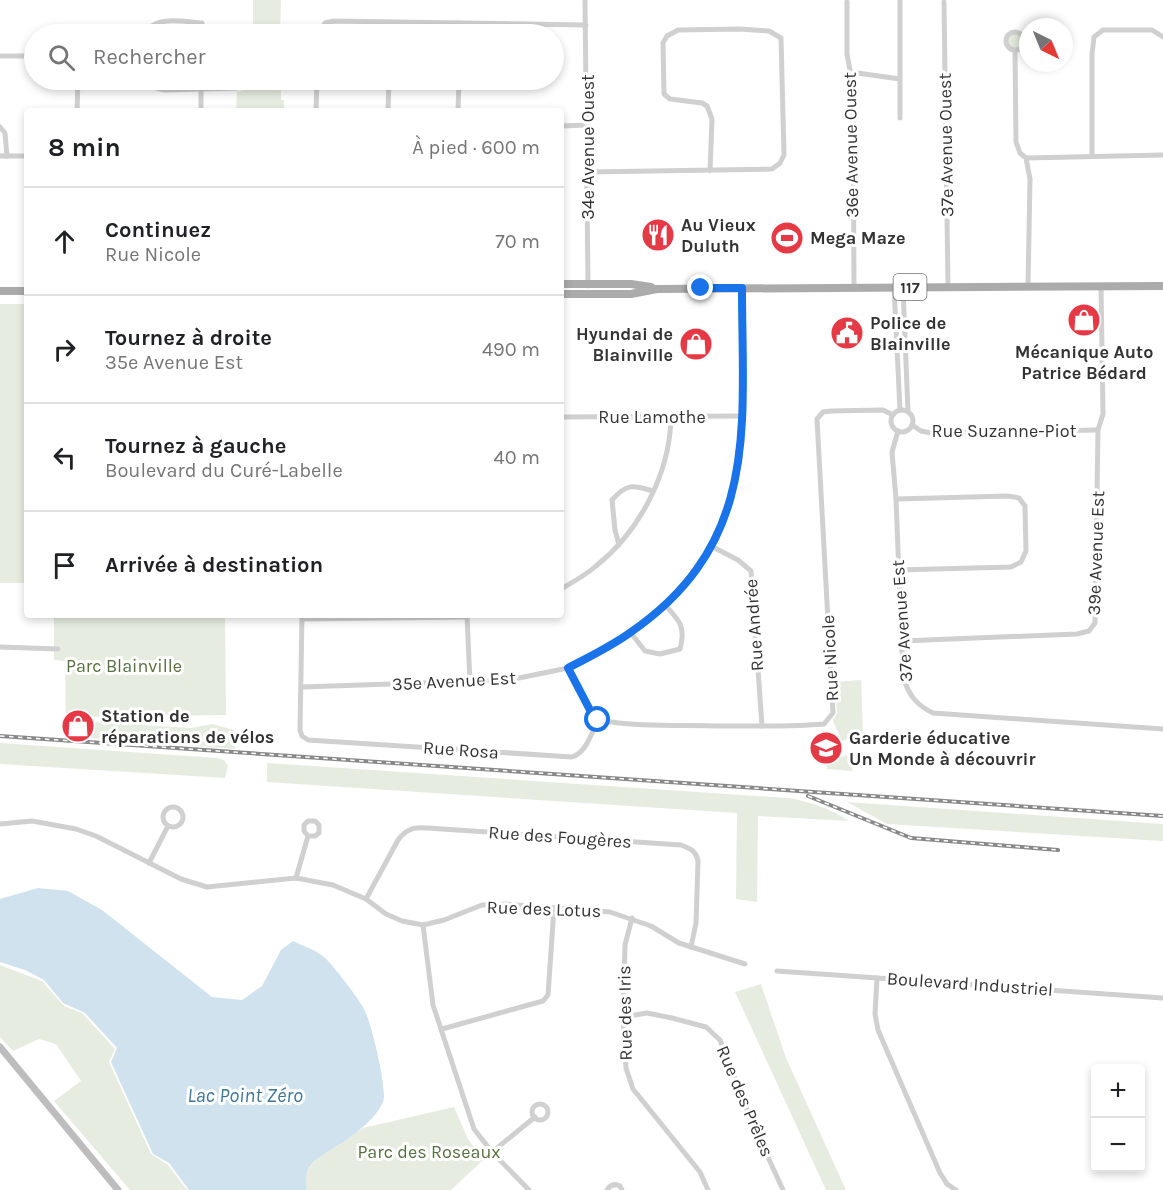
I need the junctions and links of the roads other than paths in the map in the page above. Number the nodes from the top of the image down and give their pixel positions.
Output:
1 (585, 0) edge
2 (900, 0) edge
3 (847, 2) dead end
4 (944, 2) dead end
5 (389, 22) joint
6 (459, 23) joint
7 (154, 24) edge
8 (202, 24) edge
9 (324, 24) edge
10 (522, 24) edge
11 (564, 25) edge
12 (585, 25) junction
13 (1163, 37) edge
14 (1015, 51) dead end
15 (0, 56) edge
16 (24, 56) edge
17 (850, 72) junction
18 (900, 79) junction
19 (78, 90) edge
20 (201, 90) edge
21 (317, 90) edge
22 (388, 90) edge
23 (459, 90) edge
24 (77, 108) edge
25 (201, 108) edge
26 (316, 108) edge
27 (388, 108) edge
28 (458, 108) edge
29 (900, 118) dead end
30 (587, 124) junction
31 (564, 126) edge
32 (0, 127) edge
33 (1092, 155) junction
34 (1163, 155) edge
35 (0, 156) edge
36 (7, 156) junction
37 (24, 156) edge
38 (1026, 158) junction
39 (710, 171) junction
40 (588, 172) junction
41 (564, 284) edge
42 (588, 284) junction
43 (1028, 286) junction
44 (1101, 286) junction
45 (1163, 286) edge
46 (854, 287) junction
47 (898, 287) junction
48 (948, 287) junction
49 (742, 288) junction
50 (657, 289) junction
51 (0, 291) edge
52 (24, 291) edge
53 (564, 294) edge
54 (588, 294) junction
55 (897, 360) junction
56 (905, 360) junction
57 (900, 410) junction
58 (908, 412) junction
59 (893, 415) junction
60 (743, 416) junction
61 (564, 417) edge
62 (671, 417) junction
63 (912, 425) junction
64 (1098, 430) junction
65 (898, 431) junction
66 (653, 491) junction
67 (896, 499) junction
68 (619, 545) junction
69 (711, 546) junction
70 (898, 570) junction
71 (564, 587) edge
72 (665, 605) junction
73 (302, 618) edge
74 (467, 618) edge
75 (631, 633) junction
76 (902, 640) junction
77 (0, 647) edge
78 (58, 649) dead end
79 (568, 668) junction
80 (470, 683) junction
81 (302, 687) junction
82 (598, 720) junction
83 (762, 726) junction
84 (1163, 729) edge
85 (0, 824) edge
86 (168, 826) dead end
87 (308, 836) dead end
88 (149, 863) junction
89 (296, 878) junction
90 (366, 899) junction
91 (554, 908) junction
92 (632, 918) junction
93 (423, 926) junction
94 (691, 947) junction
95 (745, 964) dead end
96 (777, 971) dead end
97 (877, 978) junction
98 (1163, 998) edge
99 (623, 1017) junction
100 (442, 1029) junction
101 (0, 1047) edge
102 (534, 1117) dead end
103 (492, 1152) junction
104 (118, 1190) edge
105 (529, 1190) edge
106 (607, 1190) edge
107 (622, 1190) edge
108 (708, 1190) edge
109 (783, 1190) edge
110 (956, 1190) edge

1 - 12 street, 34e Avenue Ouest
2 - 18 street
3 - 17 street, 36e Avenue Ouest
4 - 48 street, 37e Avenue Ouest
5 - 6 street
5 - 9 street
6 - 10 street
7 - 8 street
11 - 12 street
12 - 30 street, 34e Avenue Ouest
13 - 33 street
14 - 38 street
15 - 16 street
17 - 18 street
17 - 46 street, 36e Avenue Ouest
18 - 29 street
19 - 24 street
20 - 25 street
21 - 26 street
22 - 27 street
23 - 28 street
30 - 31 street
30 - 40 street, 34e Avenue Ouest
32 - 36 street
33 - 34 street
33 - 38 street
35 - 36 street
36 - 37 street
38 - 43 street
39 - 39 street
39 - 40 street
40 - 42 street, 34e Avenue Ouest
41 - 42 main road, 117
42 - 50 main road, 117
42 - 54 street, 34e Avenue Ouest
43 - 44 main road, 117
43 - 48 main road, 117
44 - 45 main road, 117
44 - 64 street, 39e Avenue Est
46 - 47 main road, 117
46 - 49 main road, 117
47 - 48 main road, 117
47 - 55 street
47 - 56 street
49 - 50 main road, 117
49 - 60 street, 35e Avenue Est
50 - 54 main road, 117
51 - 52 main road
53 - 54 main road, 117
55 - 56 street
55 - 57 street
56 - 58 street
57 - 58 street
57 - 59 street
58 - 63 street
59 - 65 street
59 - 83 street, Rue Nicole
60 - 62 street, Rue Lamothe
60 - 69 street, 35e Avenue Est
61 - 62 street, Rue Lamothe
62 - 66 street
63 - 64 street, Rue Suzanne-Piot
63 - 65 street
64 - 76 street, 39e Avenue Est
65 - 67 street, 37e Avenue Est
66 - 68 street
66 - 68 street
67 - 70 street, 37e Avenue Est
67 - 70 street
68 - 71 street
69 - 72 street, 35e Avenue Est
69 - 83 street, Rue Andrée
70 - 76 street, 37e Avenue Est
72 - 75 street, 35e Avenue Est
72 - 75 street
73 - 81 street
74 - 80 street
75 - 79 street, 35e Avenue Est
76 - 84 street, 37e Avenue Est
77 - 78 street
79 - 80 street, 35e Avenue Est
79 - 82 street
80 - 81 street, 35e Avenue Est
81 - 82 street, Rue Rosa
82 - 83 street, Rue Nicole
85 - 88 street
86 - 88 street
87 - 89 street
88 - 89 street
89 - 90 street
90 - 93 street
90 - 94 street, Rue des Fougères
91 - 92 street, Rue des Lotus
91 - 93 street, Rue des Lotus
91 - 100 street
92 - 94 street, Rue des Lotus
92 - 99 street, Rue des Iris
93 - 100 street
94 - 95 street, Rue des Lotus
96 - 97 street, Boulevard Industriel
97 - 98 street, Boulevard Industriel
97 - 110 street
99 - 108 street, Rue des Iris
99 - 109 street, Rue des Prêles
100 - 103 street
101 - 104 street
102 - 103 street
103 - 105 street
106 - 107 street

